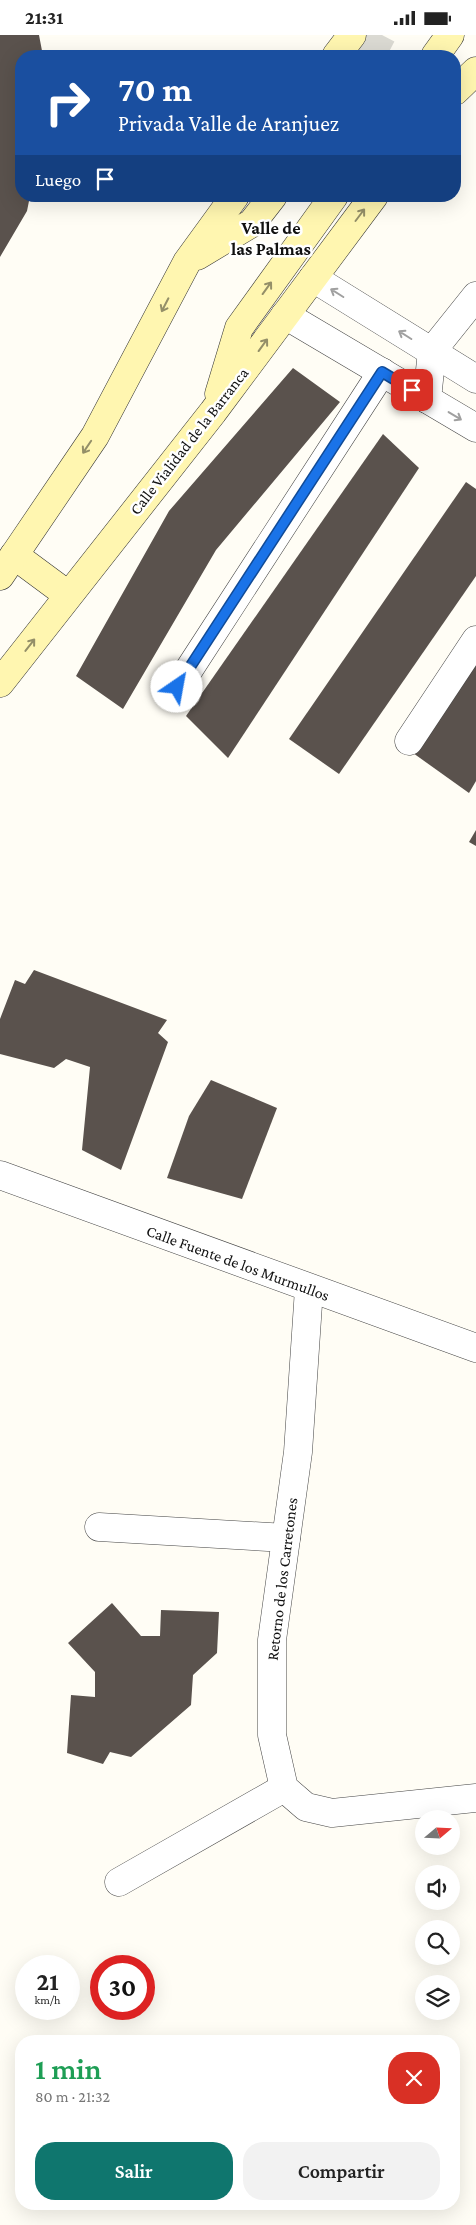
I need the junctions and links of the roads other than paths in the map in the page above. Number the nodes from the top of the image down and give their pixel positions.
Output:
1 (352, 35) edge
2 (450, 35) edge
3 (341, 50) edge
4 (439, 50) edge
5 (476, 71) edge
6 (461, 85) edge
7 (231, 202) edge
8 (268, 202) edge
9 (330, 202) edge
10 (370, 202) edge
11 (187, 262) junction
12 (313, 278) junction
13 (476, 296) edge
14 (285, 315) junction
15 (432, 351) junction
16 (382, 372) junction
17 (476, 378) edge
18 (427, 399) junction
19 (213, 412) junction
20 (476, 428) edge
21 (7, 565) edge
22 (68, 595) junction
23 (476, 640) edge
24 (0, 683) edge
25 (177, 687) dead end
26 (409, 741) dead end
27 (0, 1175) edge
28 (310, 1289) junction
29 (476, 1348) edge
30 (99, 1527) dead end
31 (286, 1538) junction
32 (284, 1788) junction
33 (476, 1798) edge
34 (119, 1882) dead end

1 - 3 main road
2 - 4 main road
5 - 6 main road
7 - 11 main road
8 - 11 main road
19 -> 9 main road
12 -> 10 main road, Calle Vialidad de la Barranca
11 -> 21 main road
12 - 14 main road, Calle Vialidad de la Barranca
15 -> 12 street
13 - 15 street
14 - 16 street
19 -> 14 main road, Calle Vialidad de la Barranca
15 - 17 street
15 - 18 street
16 - 18 street
16 - 25 street
18 -> 20 street
19 - 22 main road, Calle Vialidad de la Barranca
21 - 22 main road
24 -> 22 main road, Calle Vialidad de la Barranca
23 - 26 street
27 - 28 street, Calle Fuente de los Murmullos
28 - 29 street, Calle Fuente de los Murmullos
28 - 31 street, Retorno de los Carretones
30 - 31 street
31 - 32 street, Retorno de los Carretones
32 - 33 street
32 - 34 street

